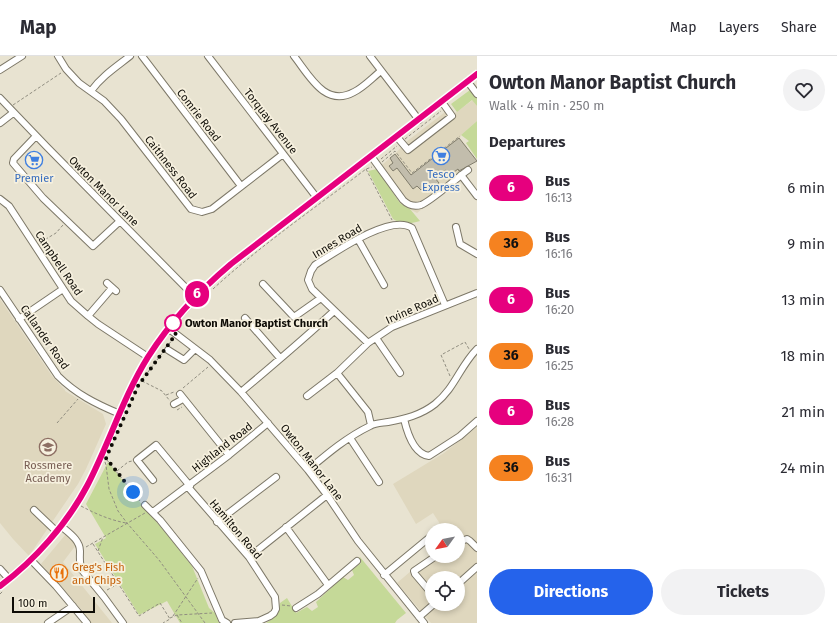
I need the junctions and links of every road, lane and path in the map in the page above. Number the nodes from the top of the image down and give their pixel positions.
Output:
1 (22, 56) edge
2 (58, 56) edge
3 (130, 56) edge
4 (142, 56) edge
5 (208, 56) edge
6 (294, 56) edge
7 (370, 56) edge
8 (66, 69) junction
9 (0, 70) edge
10 (381, 71) junction
11 (477, 74) edge
12 (468, 82) junction
13 (91, 92) junction
14 (477, 94) edge
15 (0, 98) edge
16 (444, 104) junction
17 (13, 105) dead end
18 (14, 113) junction
19 (419, 120) junction
20 (0, 123) edge
21 (36, 136) junction
22 (460, 136) dead end
23 (397, 137) junction
24 (402, 142) junction
25 (283, 154) junction
26 (371, 156) junction
27 (378, 165) junction
28 (366, 169) junction
29 (468, 170) dead end
30 (461, 175) junction
31 (241, 186) junction
32 (476, 196) edge
33 (317, 198) junction
34 (0, 199) edge
35 (392, 220) dead end
36 (120, 221) junction
37 (67, 222) junction
38 (456, 227) dead end
39 (358, 239) junction
40 (35, 246) junction
41 (477, 254) edge
42 (262, 284) dead end
43 (384, 285) dead end
44 (112, 287) dead end
45 (63, 289) junction
46 (0, 290) edge
47 (212, 290) dead end
48 (477, 293) edge
49 (195, 296) junction
50 (321, 298) junction
51 (445, 305) junction
52 (334, 311) junction
53 (88, 316) junction
54 (19, 318) junction
55 (245, 318) dead end
56 (182, 320) dead end
57 (168, 328) junction
58 (176, 334) junction
59 (376, 338) junction
60 (368, 343) junction
61 (477, 348) edge
62 (166, 349) junction
63 (195, 349) junction
64 (472, 354) junction
65 (148, 357) junction
66 (280, 358) junction
67 (213, 363) junction
68 (336, 372) junction
69 (400, 373) dead end
70 (454, 384) junction
71 (241, 392) junction
72 (180, 394) junction
73 (81, 395) junction
74 (166, 395) junction
75 (307, 396) dead end
76 (174, 404) dead end
77 (183, 407) dead end
78 (120, 414) junction
79 (404, 419) junction
80 (477, 421) edge
81 (58, 423) dead end
82 (268, 423) junction
83 (371, 425) junction
84 (350, 438) junction
85 (229, 456) junction
86 (137, 460) junction
87 (105, 462) junction
88 (102, 467) dead end
89 (308, 470) junction
90 (116, 471) junction
91 (276, 477) dead end
92 (152, 480) dead end
93 (379, 482) dead end
94 (189, 486) junction
95 (327, 495) junction
96 (79, 504) junction
97 (145, 505) joint
98 (34, 510) dead end
99 (77, 511) dead end
100 (152, 511) junction
101 (217, 522) junction
102 (127, 523) junction
103 (61, 526) junction
104 (286, 527) junction
105 (56, 531) junction
106 (104, 537) junction
107 (465, 540) edge
108 (93, 544) dead end
109 (425, 544) edge
110 (477, 548) edge
111 (80, 550) junction
112 (97, 552) junction
113 (249, 557) junction
114 (31, 560) junction
115 (357, 561) dead end
116 (426, 563) edge
117 (477, 567) edge
118 (0, 569) edge
119 (347, 570) junction
120 (202, 573) junction
121 (351, 575) dead end
122 (384, 575) junction
123 (465, 578) edge
124 (9, 579) junction
125 (119, 583) junction
126 (328, 585) junction
127 (425, 586) edge
128 (2, 588) edge
129 (0, 594) edge
130 (102, 594) junction
131 (186, 597) junction
132 (310, 599) junction
133 (277, 604) junction
134 (73, 606) junction
135 (314, 606) dead end
136 (297, 608) joint
137 (426, 611) edge
138 (218, 612) junction
139 (198, 614) junction
140 (177, 615) junction
141 (173, 616) junction
142 (419, 617) junction
143 (170, 619) junction
144 (48, 623) edge
145 (87, 623) edge
146 (123, 623) edge
147 (162, 623) edge
148 (182, 623) edge
149 (205, 623) edge
150 (227, 623) edge
151 (234, 623) edge
152 (424, 623) edge

1 - 9 street
2 - 8 street, Caithness Road
3 - 13 street
4 - 31 street, Comrie Road
5 - 25 street, Torquay Avenue
6 - 10 street
7 - 10 street
8 - 13 street, Caithness Road
8 - 17 path
10 - 19 street
11 - 12 street
12 - 14 street
12 - 16 street
13 - 31 street, Caithness Road
15 - 18 street, Owton Manor Lane
16 - 19 street
16 - 24 path
16 - 24 street
18 - 20 street
18 - 21 street, Owton Manor Lane
19 - 23 street
21 - 36 street, Owton Manor Lane
21 - 37 street
22 - 27 path
23 - 24 street
23 - 26 street
24 - 27 path
25 - 31 street, Caithness Road
25 - 33 street, Torquay Avenue
26 - 27 street
26 - 33 street
27 - 28 path
27 - 30 street
28 - 35 path
28 - 47 path
29 - 30 street
30 - 32 street
33 - 49 street
34 - 40 street, Campbell Road
36 - 37 street
36 - 49 street, Owton Manor Lane
37 - 40 path
38 - 41 street
39 - 43 street
39 - 50 street, Innes Road
39 - 51 street, Innes Road
40 - 45 street, Campbell Road
42 - 50 street
44 - 53 street
45 - 53 street, Campbell Road
45 - 54 street
46 - 54 street, Callander Road
48 - 51 street, Irvine Road
49 - 57 street
50 - 52 street, Innes Road
51 - 59 street, Irvine Road
52 - 60 street, Innes Road
52 - 66 street
53 - 65 street, Campbell Road
54 - 73 street, Callander Road
55 - 66 street
56 - 58 path
57 - 58 street, Owton Manor Lane
57 - 65 street
58 - 62 path
58 - 63 street, Owton Manor Lane
59 - 60 street, Irvine Road
59 - 69 street
60 - 68 street, Irvine Road
61 - 64 street
62 - 63 street
62 - 74 path
63 - 67 street, Owton Manor Lane
64 - 70 street
64 - 70 path
65 - 78 street
66 - 71 street
67 - 71 street, Owton Manor Lane
67 - 72 path
68 - 75 street, Irvine Road
68 - 83 street
70 - 79 street
71 - 82 street, Owton Manor Lane
72 - 74 path
72 - 76 street
72 - 85 street
73 - 78 street, Callander Road
73 - 81 path
74 - 77 path
78 - 96 street
79 - 80 street
79 - 83 street
82 - 85 street, Highland Road
82 - 89 street, Owton Manor Lane
83 - 84 street
84 - 89 street
84 - 93 street
85 - 94 street, Highland Road
86 - 90 path
86 - 92 street
86 - 94 street, Hamilton Road
87 - 88 path
87 - 90 path
87 - 102 path
89 - 95 street, Owton Manor Lane
90 - 97 path
91 - 101 street
94 - 100 street, Highland Road
94 - 101 street, Hamilton Road
95 - 104 street
95 - 122 street, Owton Manor Lane
96 - 99 path
96 - 102 path
96 - 103 street
97 - 100 street
98 - 105 street
100 - 102 path
100 - 120 street
101 - 113 street, Hamilton Road
102 - 106 path
102 - 131 path
103 - 105 street
103 - 111 street
104 - 113 street
104 - 126 street
105 - 114 street
106 - 111 path
106 - 112 path
107 - 110 street
108 - 112 path
109 - 122 street
111 - 130 street
112 - 125 path
113 - 133 street, Hamilton Road
114 - 124 street
114 - 134 street
115 - 119 street
116 - 127 street
117 - 123 street
118 - 124 street
119 - 121 street
119 - 126 street
120 - 131 path
120 - 138 street
122 - 142 street, Owton Manor Lane
124 - 128 street
125 - 130 path
125 - 143 path
126 - 132 street
128 - 129 path
130 - 146 street
131 - 139 path
131 - 141 path
132 - 135 street
132 - 136 street
133 - 136 path
133 - 151 street
134 - 144 street
134 - 145 street
137 - 142 street
138 - 139 path
138 - 150 street
139 - 140 path
139 - 149 path
140 - 141 path
140 - 148 path
141 - 143 path
142 - 152 street, Owton Manor Lane
143 - 147 path

